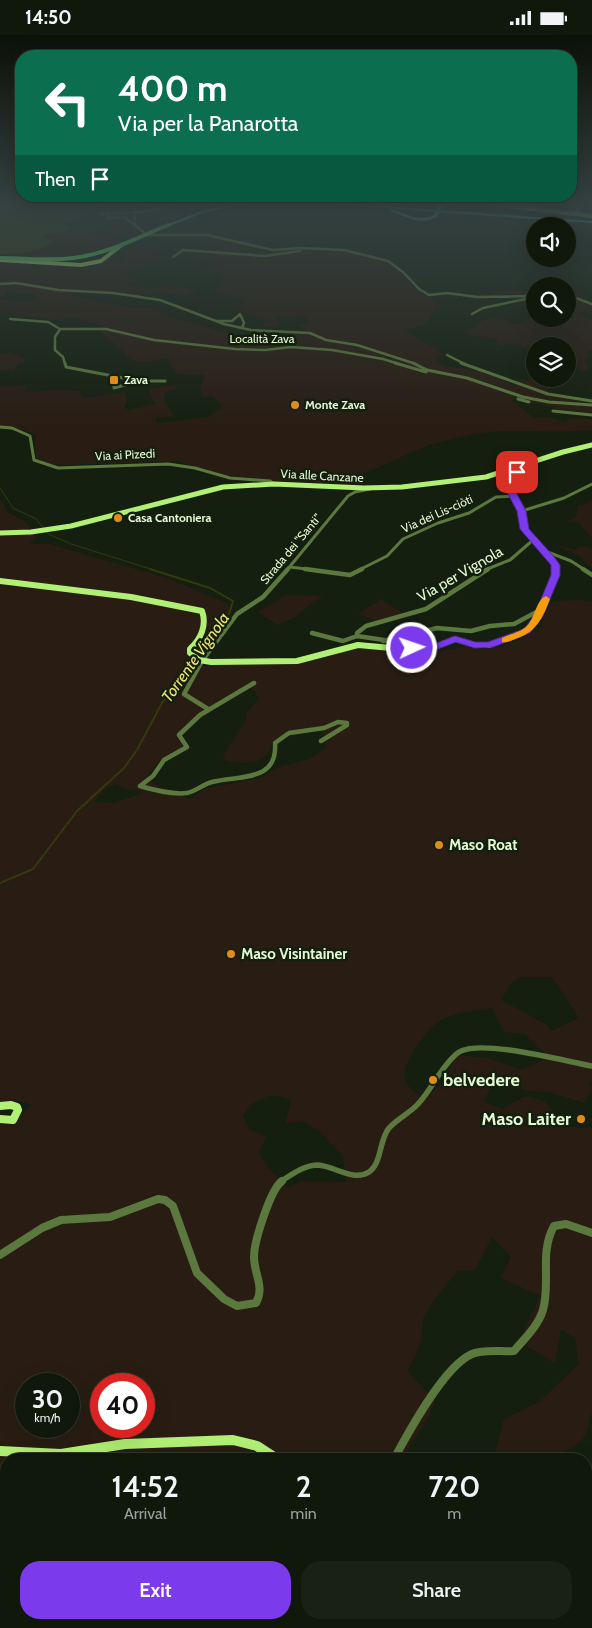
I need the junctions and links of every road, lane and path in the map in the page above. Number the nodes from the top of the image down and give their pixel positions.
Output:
1 (409, 278) edge
2 (0, 284) edge
3 (526, 297) edge
4 (576, 298) edge
5 (526, 299) edge
6 (592, 304) edge
7 (472, 314) dead end
8 (10, 319) dead end
9 (214, 321) junction
10 (242, 328) junction
11 (60, 329) junction
12 (447, 355) dead end
13 (119, 377) junction
14 (463, 378) junction
15 (139, 381) junction
16 (165, 381) dead end
17 (493, 388) junction
18 (592, 401) edge
19 (529, 402) dead end
20 (592, 405) edge
21 (553, 411) dead end
22 (592, 415) edge
23 (0, 427) edge
24 (592, 445) edge
25 (513, 469) junction
26 (502, 473) junction
27 (514, 482) junction
28 (274, 484) junction
29 (592, 484) edge
30 (383, 488) junction
31 (513, 496) junction
32 (522, 511) junction
33 (0, 533) edge
34 (533, 540) junction
35 (542, 549) junction
36 (290, 567) junction
37 (592, 575) edge
38 (0, 581) edge
39 (542, 609) junction
40 (312, 633) dead end
41 (357, 636) junction
42 (383, 641) junction
43 (444, 644) junction
44 (198, 659) junction
45 (254, 683) dead end
46 (208, 709) junction
47 (321, 741) dead end
48 (592, 1066) edge
49 (0, 1106) edge
50 (0, 1119) edge
51 (592, 1233) edge
52 (0, 1255) edge
53 (0, 1451) edge
54 (41, 1453) edge
55 (67, 1453) edge
56 (269, 1453) edge
57 (397, 1453) edge

1 - 3 street
2 - 9 street
4 - 6 street
5 - 7 street
8 - 11 street, Località Zava
9 - 10 street
9 - 10 street
10 - 14 street
11 - 13 street
11 - 14 street, Località Zava
12 - 18 street
13 - 15 street
13 - 15 street
14 - 17 street
15 - 16 street
17 - 19 street
17 - 20 street
21 - 22 street
23 - 28 street, Via ai Pizedi
24 - 25 street, Via alle Canzane
25 - 26 street, Via alle Canzane
25 - 27 street
26 - 27 street
26 - 30 street, Via alle Canzane
27 - 31 street
28 - 30 street, Via alle Canzane
28 - 33 street, Via alle Canzane
29 - 32 street
30 - 36 street, Strada dei "Santi"
31 - 32 street
31 - 36 street, Via dei Lis-ciòti
32 - 34 street
34 - 35 street
34 - 41 street, Via per Vignola
35 - 37 street
35 - 39 street
36 - 44 street, Strada dei "Santi"
38 - 44 street
39 - 42 street
39 - 43 street
40 - 41 street, Via per Vignola
41 - 42 street
42 - 43 street
43 - 44 street
44 - 46 street, Strada dei "Santi"
45 - 46 street
46 - 47 street
48 - 52 street
49 - 50 street
51 - 57 street
53 - 54 street
55 - 56 street

